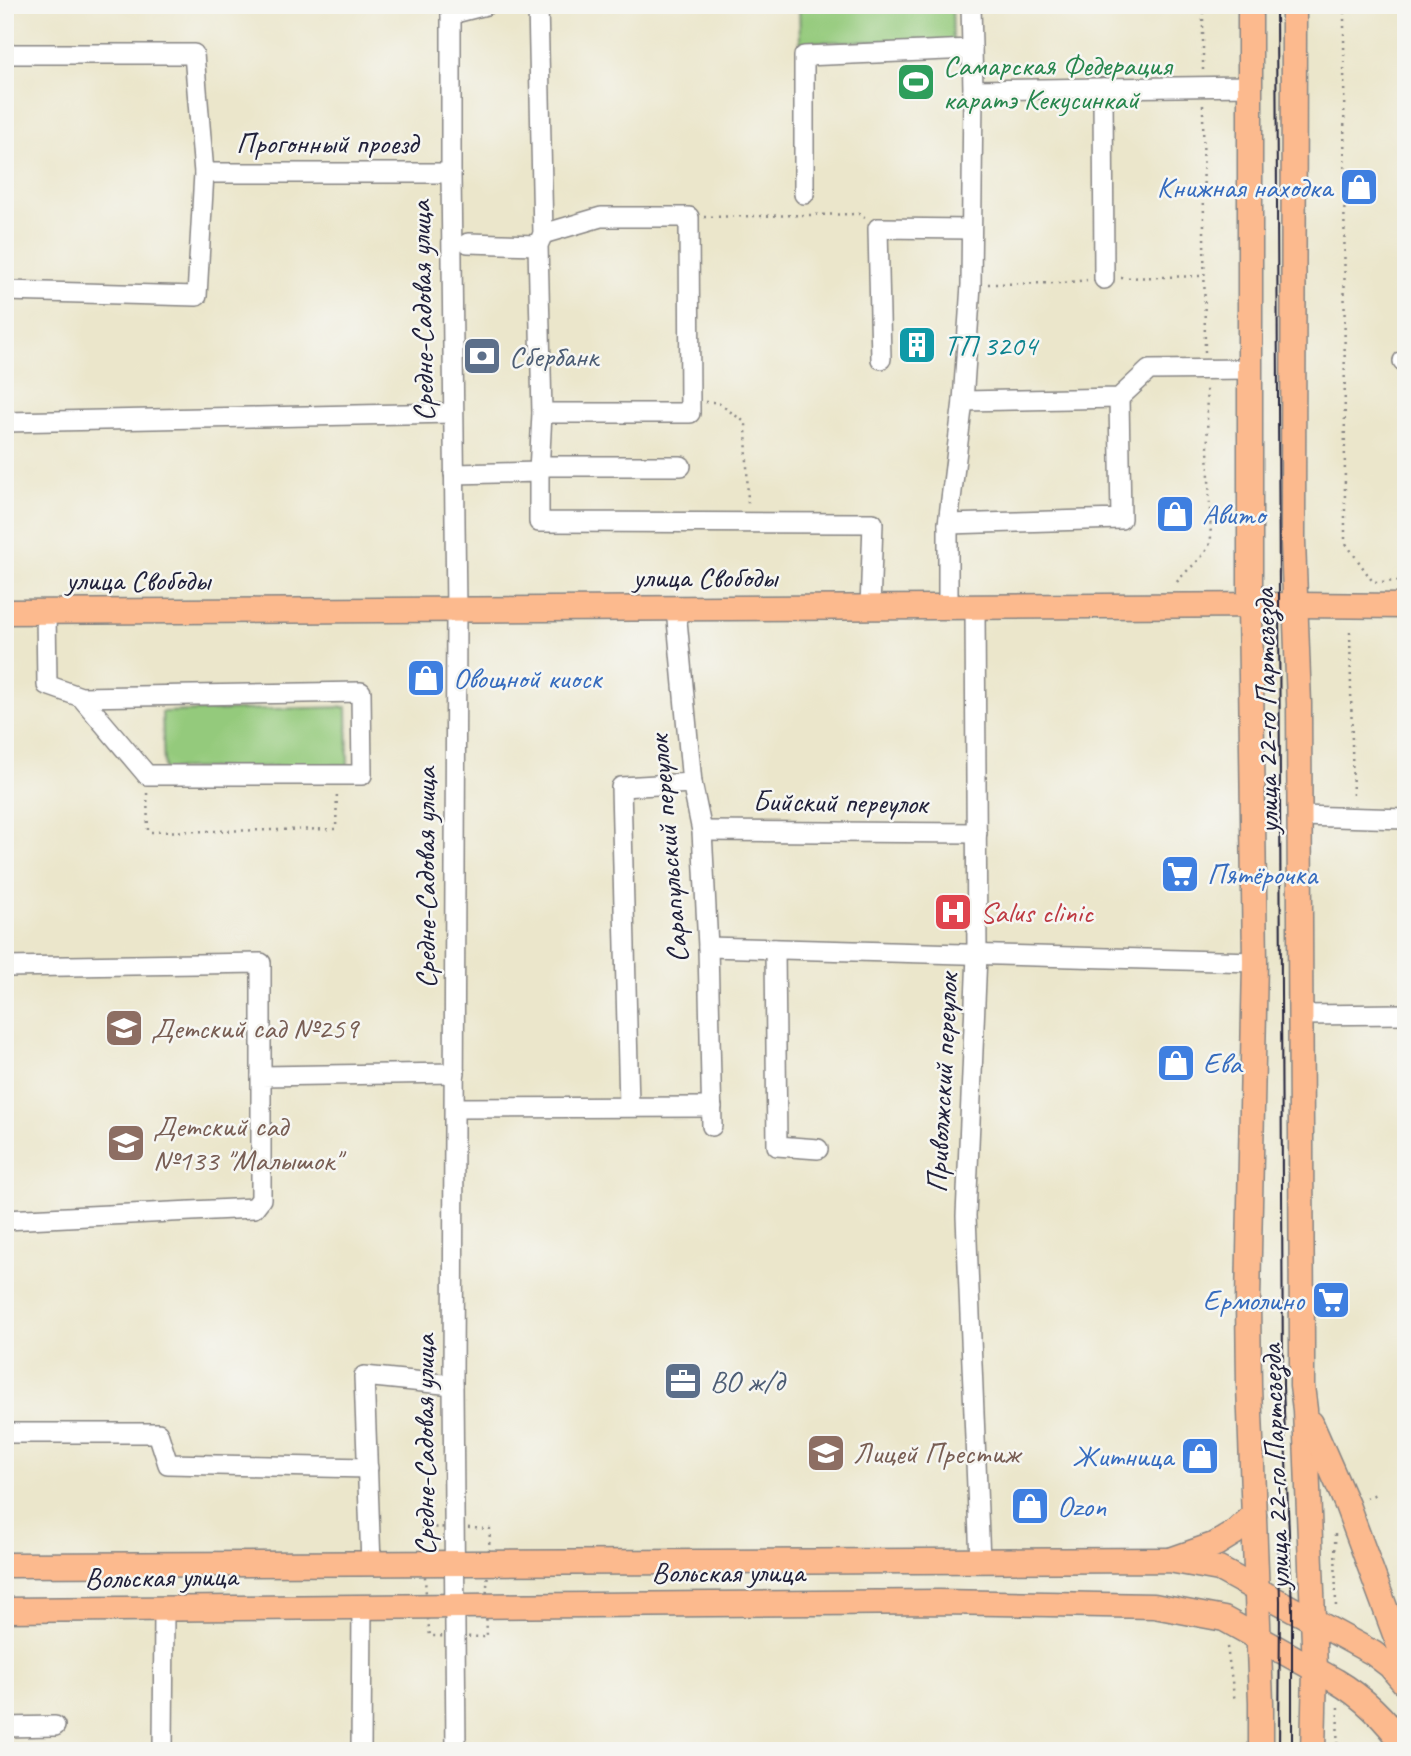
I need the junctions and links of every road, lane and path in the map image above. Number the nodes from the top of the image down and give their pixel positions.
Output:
1 (486, 5) edge
2 (538, 5) edge
3 (971, 5) edge
4 (1203, 5) edge
5 (1250, 5) edge
6 (1294, 5) edge
7 (1345, 5) edge
8 (451, 9) edge
9 (972, 49) junction
10 (5, 54) edge
11 (1251, 86) junction
12 (1203, 87) junction
13 (1103, 88) junction
14 (973, 90) junction
15 (204, 173) junction
16 (451, 173) junction
17 (804, 194) dead end
18 (689, 217) junction
19 (878, 228) junction
20 (971, 229) junction
21 (540, 239) junction
22 (468, 243) dead end
23 (1104, 279) dead end
24 (5, 291) edge
25 (881, 359) dead end
26 (1250, 369) junction
27 (1205, 370) junction
28 (1119, 398) junction
29 (690, 401) junction
30 (962, 401) junction
31 (453, 413) junction
32 (542, 413) junction
33 (5, 422) edge
34 (681, 466) dead end
35 (539, 469) junction
36 (454, 474) junction
37 (748, 523) junction
38 (948, 524) junction
39 (1406, 581) edge
40 (1177, 582) dead end
41 (1296, 605) junction
42 (1250, 606) junction
43 (1406, 606) edge
44 (948, 607) junction
45 (975, 607) junction
46 (870, 608) junction
47 (676, 609) junction
48 (456, 610) junction
49 (5, 612) edge
50 (46, 612) junction
51 (1350, 632) dead end
52 (81, 697) junction
53 (147, 775) junction
54 (337, 775) junction
55 (692, 783) junction
56 (1300, 816) junction
57 (1353, 818) junction
58 (1406, 819) edge
59 (702, 831) junction
60 (977, 833) junction
61 (708, 947) junction
62 (775, 949) junction
63 (977, 954) junction
64 (1255, 962) junction
65 (5, 967) edge
66 (1406, 1014) edge
67 (1301, 1015) junction
68 (455, 1073) junction
69 (261, 1076) junction
70 (629, 1106) junction
71 (455, 1108) junction
72 (817, 1149) dead end
73 (5, 1220) edge
74 (453, 1385) junction
75 (1306, 1410) junction
76 (5, 1433) edge
77 (368, 1468) junction
78 (1254, 1515) junction
79 (1169, 1560) junction
80 (980, 1561) junction
81 (371, 1563) junction
82 (454, 1563) junction
83 (5, 1565) edge
84 (1257, 1589) junction
85 (455, 1605) junction
86 (362, 1606) junction
87 (164, 1609) junction
88 (5, 1610) edge
89 (1313, 1619) junction
90 (1259, 1638) junction
91 (1227, 1647) dead end
92 (1406, 1664) edge
93 (1315, 1669) junction
94 (1406, 1685) edge
95 (1235, 1702) dead end
96 (55, 1726) dead end
97 (5, 1727) edge
98 (1406, 1748) edge
99 (163, 1751) edge
100 (361, 1751) edge
101 (456, 1751) edge
102 (1261, 1751) edge
103 (1313, 1751) edge

1 - 8 street
2 - 21 street
3 - 9 street
4 - 12 path
5 - 11 main road, улица 22-го Партсъезда
6 - 41 main road, улица 22-го Партсъезда
7 - 39 path
8 - 16 street, Средне-Садовая улица
9 - 14 street
9 - 17 street
10 - 15 street, Прогонный проезд
11 - 12 street
11 - 26 main road, улица 22-го Партсъезда
12 - 13 street
12 - 27 path
13 - 14 street
13 - 23 street
14 - 20 street
15 - 16 street, Прогонный проезд
15 - 24 street, Прогонный проезд
16 - 31 street, Средне-Садовая улица
18 - 19 path
18 - 21 street
18 - 29 street
19 - 20 street
19 - 25 street
20 - 30 street
21 - 22 street
21 - 32 street
26 - 27 street
26 - 42 main road, улица 22-го Партсъезда
27 - 28 street
27 - 40 path
28 - 30 street
28 - 38 street
29 - 32 street
29 - 37 path
30 - 38 street
31 - 33 street
31 - 36 street, Средне-Садовая улица
32 - 35 street
34 - 35 street
35 - 36 street
35 - 37 street
36 - 48 street, Средне-Садовая улица
37 - 46 street
38 - 44 street
41 - 42 main road, улица Свободы
41 - 43 main road, улица Свободы
41 - 56 main road, улица 22-го Партсъезда
42 - 45 main road, улица Свободы
42 - 64 main road, улица 22-го Партсъезда
44 - 45 main road, улица Свободы
44 - 46 main road, улица Свободы
45 - 60 street, Приволжский переулок
46 - 47 main road, улица Свободы
47 - 48 main road, улица Свободы
47 - 55 street, Сарапульский переулок
48 - 50 main road, улица Свободы
48 - 68 street, Средне-Садовая улица
49 - 50 main road, улица Свободы
50 - 52 street
51 - 57 path
52 - 53 street
52 - 54 street
53 - 54 street
53 - 54 path
55 - 59 street, Сарапульский переулок
55 - 70 street
56 - 57 street
56 - 67 main road, улица 22-го Партсъезда
57 - 58 street
59 - 60 street, Бийский переулок
59 - 61 street, Сарапульский переулок
60 - 63 street, Приволжский переулок
61 - 62 street
61 - 70 street, Сарапульский переулок
62 - 63 street
62 - 72 street
63 - 64 street
63 - 80 street, Приволжский переулок
64 - 78 main road, улица 22-го Партсъезда
65 - 69 street
66 - 67 street
67 - 75 main road, улица 22-го Партсъезда
68 - 69 street
68 - 71 street, Средне-Садовая улица
69 - 73 street
70 - 71 street
71 - 74 street, Средне-Садовая улица
74 - 77 street
74 - 82 street, Средне-Садовая улица
75 - 89 main road, улица 22-го Партсъезда
75 - 92 main road
76 - 77 street
77 - 81 street
78 - 79 main road
78 - 84 main road, улица 22-го Партсъезда
79 - 80 main road, Вольская улица
79 - 84 main road, Вольская улица
80 - 82 main road, Вольская улица
81 - 82 main road, Вольская улица
81 - 83 main road, Вольская улица
82 - 85 street, Средне-Садовая улица
84 - 89 main road, Вольская улица
84 - 90 main road, улица 22-го Партсъезда
85 - 86 main road, Вольская улица
85 - 90 main road, Вольская улица
85 - 101 street, Средне-Садовая улица
86 - 87 main road, Вольская улица
86 - 100 street
87 - 88 main road, Вольская улица
87 - 99 street
89 - 93 main road, улица 22-го Партсъезда
89 - 94 main road, Вольская улица
90 - 93 main road, Вольская улица
90 - 102 main road, улица 22-го Партсъезда
91 - 95 path
93 - 98 main road, Вольская улица
93 - 103 main road, улица 22-го Партсъезда
96 - 97 street

